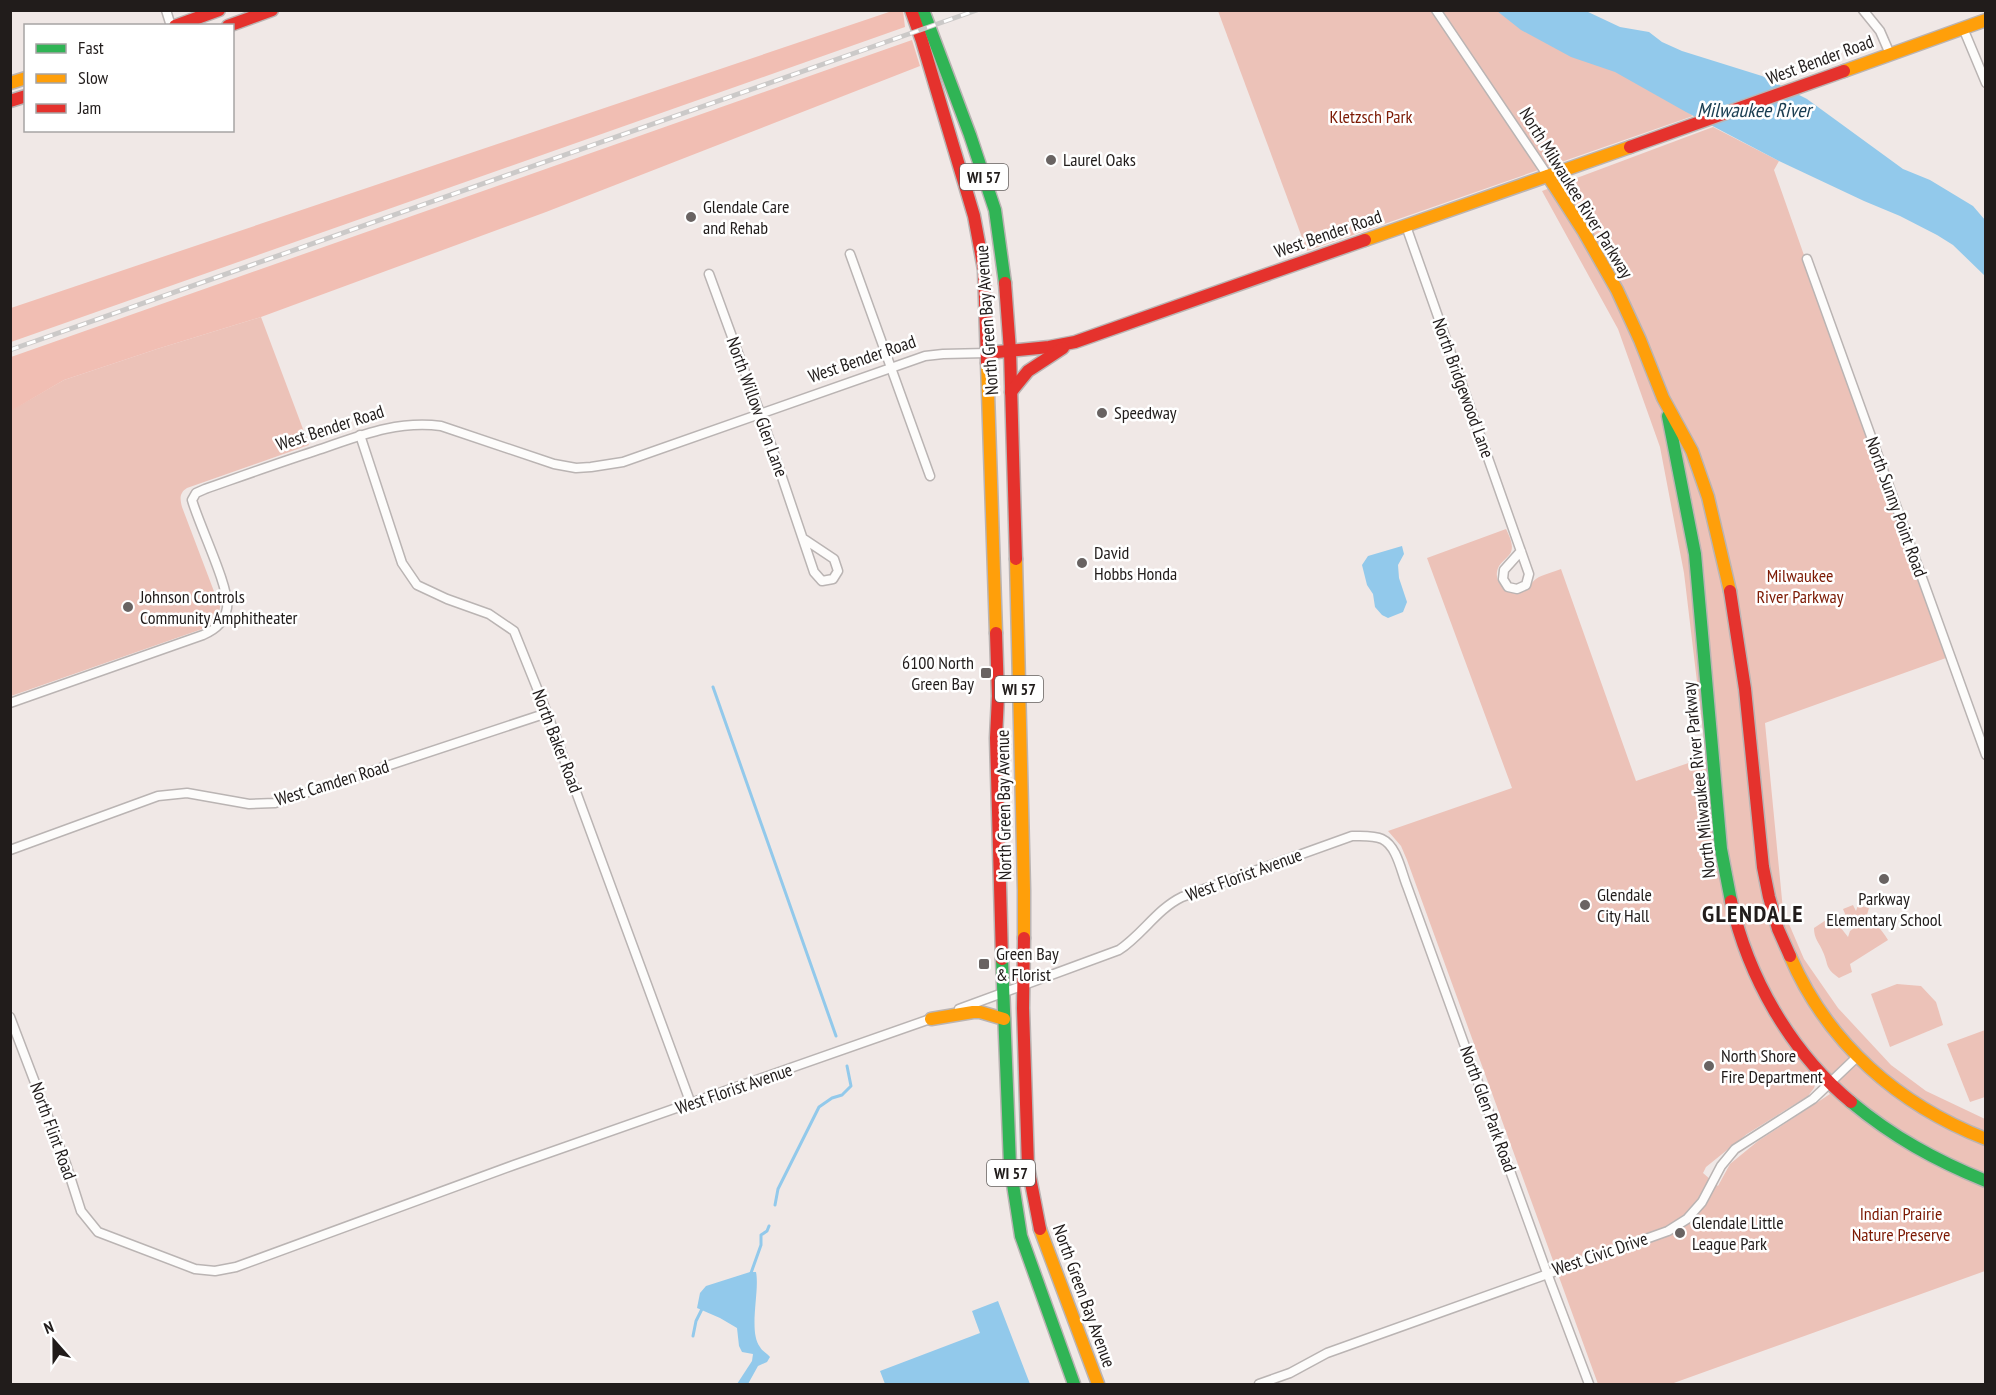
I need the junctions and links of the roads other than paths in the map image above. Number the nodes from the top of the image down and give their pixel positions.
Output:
1 (166, 10) edge
2 (219, 10) edge
3 (272, 10) edge
4 (910, 10) edge
5 (923, 10) edge
6 (1436, 10) edge
7 (1863, 10) edge
8 (1986, 20) edge
9 (172, 24) edge
10 (179, 24) edge
11 (234, 24) edge
12 (1963, 28) junction
13 (1890, 54) junction
14 (1986, 83) edge
15 (1548, 176) junction
16 (1406, 226) junction
17 (850, 254) dead end
18 (1807, 259) dead end
19 (709, 274) dead end
20 (1075, 342) junction
21 (1010, 351) junction
22 (987, 353) junction
23 (891, 367) junction
24 (1011, 392) junction
25 (1666, 406) junction
26 (760, 414) junction
27 (360, 435) junction
28 (930, 476) dead end
29 (804, 539) junction
30 (1521, 551) dead end
31 (10, 703) edge
32 (547, 713) junction
33 (1986, 755) edge
34 (1380, 838) joint
35 (10, 850) edge
36 (1023, 869) junction
37 (1000, 870) junction
38 (1000, 890) junction
39 (1024, 890) junction
40 (1023, 986) junction
41 (1003, 994) junction
42 (10, 1017) edge
43 (931, 1019) junction
44 (1004, 1019) junction
45 (1857, 1057) junction
46 (1830, 1084) junction
47 (691, 1104) junction
48 (1986, 1139) edge
49 (1986, 1181) edge
50 (81, 1211) joint
51 (1547, 1273) junction
52 (1290, 1373) junction
53 (1074, 1384) edge
54 (1098, 1384) edge
55 (1259, 1384) edge
56 (1276, 1384) edge
57 (1589, 1384) edge

1 - 9 street
2 - 10 street
3 - 11 street
4 - 22 street, North Green Bay Avenue / WI 57
5 - 21 street, North Green Bay Avenue / WI 57
6 - 15 street, North Milwaukee River Parkway
7 - 13 street
8 - 12 street, West Bender Road
12 - 13 street, West Bender Road
12 - 14 street
13 - 15 street, West Bender Road
15 - 16 street, West Bender Road
15 - 25 street, North Milwaukee River Parkway
16 - 20 street, West Bender Road
16 - 30 street, North Bridgewood Lane
17 - 23 street
18 - 33 street, North Sunny Point Road
19 - 26 street, North Willow Glen Lane
20 - 21 street, West Bender Road
20 - 24 street
21 - 22 street, West Bender Road
21 - 24 street, North Green Bay Avenue / WI 57
22 - 23 street, West Bender Road
22 - 37 street, North Green Bay Avenue / WI 57
23 - 26 street, West Bender Road
23 - 28 street
24 - 36 street, North Green Bay Avenue / WI 57
25 - 45 street, North Milwaukee River Parkway
25 - 46 street, North Milwaukee River Parkway
26 - 27 street, West Bender Road
26 - 29 street, North Willow Glen Lane
27 - 31 street, West Bender Road
27 - 32 street, North Baker Road
29 - 29 street, North Willow Glen Lane
32 - 35 street, West Camden Road
32 - 47 street, North Baker Road
34 - 40 street, West Florist Avenue
34 - 51 street, North Glen Park Road
36 - 37 street
36 - 39 street, North Green Bay Avenue / WI 57
37 - 38 street, North Green Bay Avenue / WI 57
38 - 39 street
38 - 41 street, North Green Bay Avenue / WI 57
39 - 40 street, North Green Bay Avenue / WI 57
40 - 41 street, West Florist Avenue
40 - 54 street, North Green Bay Avenue / WI 57
41 - 43 street, West Florist Avenue
41 - 44 street, North Green Bay Avenue / WI 57
42 - 50 street, North Flint Road
43 - 44 street
43 - 47 street, West Florist Avenue
44 - 53 street, North Green Bay Avenue / WI 57
45 - 46 street, West Civic Drive
45 - 48 street, North Milwaukee River Parkway
46 - 49 street, North Milwaukee River Parkway
46 - 51 street, West Civic Drive
47 - 50 street, West Florist Avenue
51 - 52 street, West Civic Drive
51 - 57 street, North Glen Park Road
52 - 55 street, West Civic Drive
52 - 56 street, West Civic Drive

